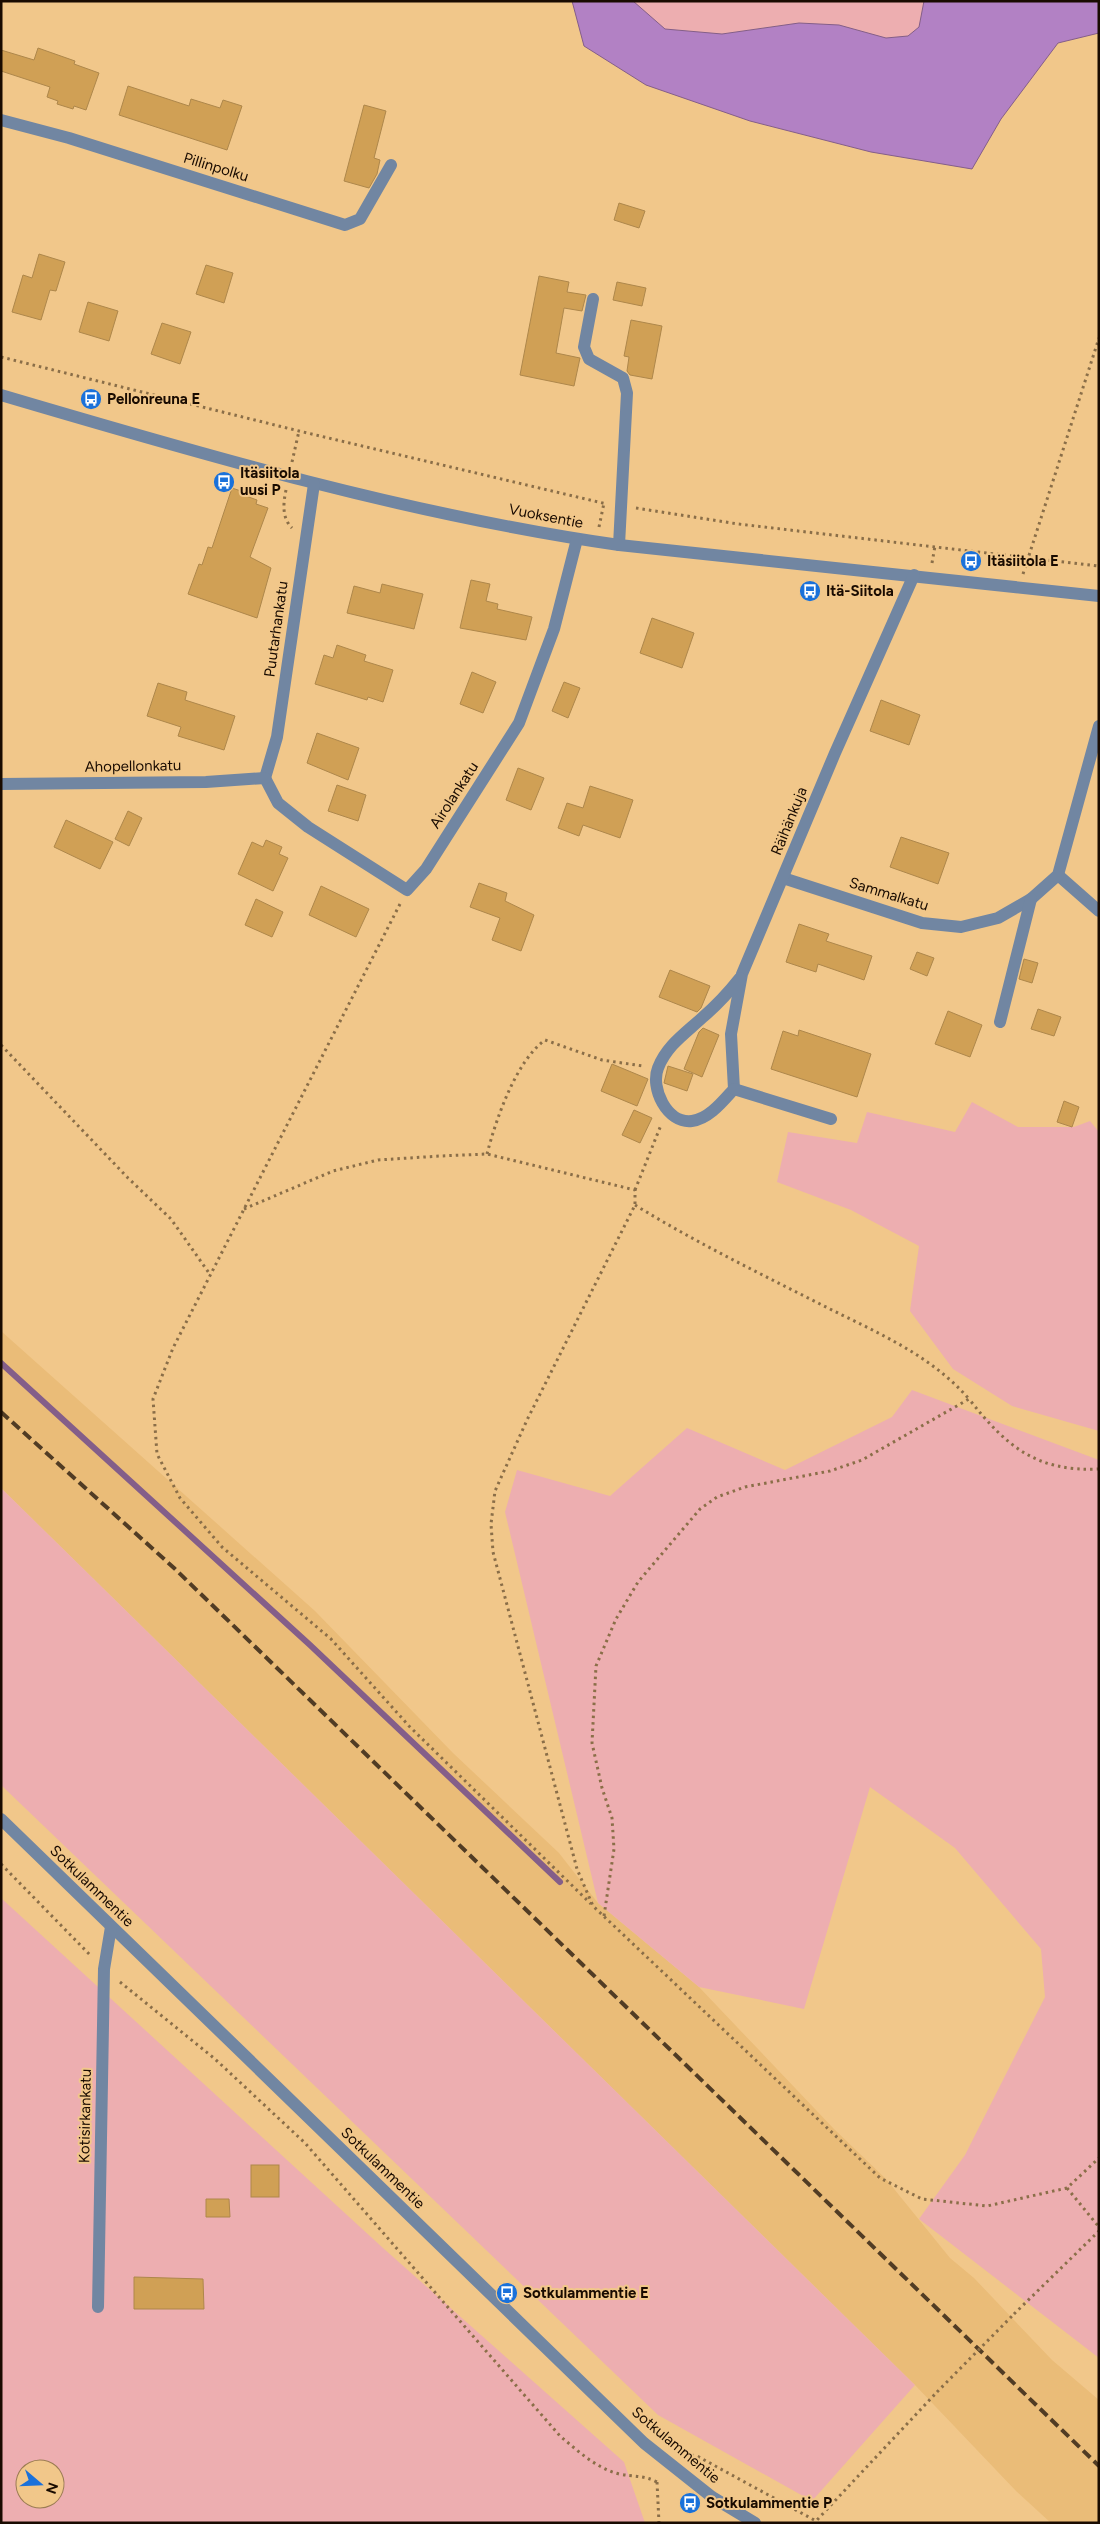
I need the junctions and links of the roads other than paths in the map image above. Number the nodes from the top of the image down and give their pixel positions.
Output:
1 (1, 120) edge
2 (391, 165) dead end
3 (592, 299) dead end
4 (1, 395) edge
5 (314, 484) junction
6 (577, 539) junction
7 (619, 545) junction
8 (914, 575) junction
9 (1099, 596) edge
10 (1099, 726) edge
11 (265, 778) junction
12 (1, 784) edge
13 (1058, 875) junction
14 (783, 878) junction
15 (1031, 899) junction
16 (1099, 911) edge
17 (742, 974) junction
18 (1000, 1022) dead end
19 (734, 1089) junction
20 (831, 1119) dead end
21 (1, 1819) edge
22 (111, 1927) junction
23 (98, 2307) dead end
24 (755, 2523) edge

1 - 2 street, Pillinpolku
3 - 7 street
4 - 5 street, Vuoksentie
5 - 6 street, Vuoksentie
5 - 11 street, Puutarhankatu
6 - 7 street, Vuoksentie
6 - 11 street, Airolankatu
7 - 8 street, Vuoksentie
8 - 9 street, Vuoksentie
8 - 14 street, Räihänkuja
10 - 13 street
11 - 12 street, Ahopellonkatu
13 - 15 street, Sammalkatu
13 - 16 street
14 - 15 street, Sammalkatu
14 - 17 street, Räihänkuja
15 - 18 street
17 - 19 street, Räihänkuja
17 - 19 street
19 - 20 street
21 - 22 street, Sotkulammentie
22 - 23 street, Kotisirkankatu
22 - 24 street, Sotkulammentie

